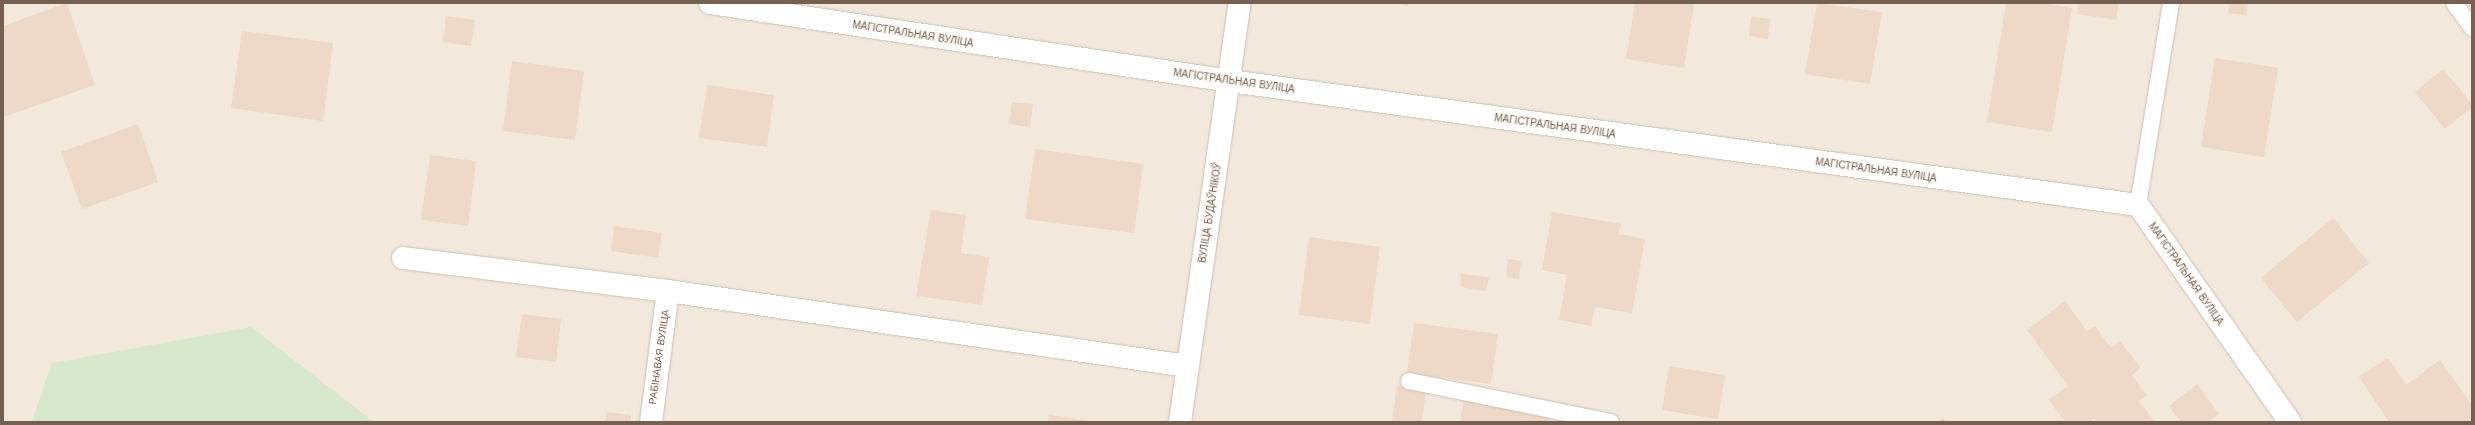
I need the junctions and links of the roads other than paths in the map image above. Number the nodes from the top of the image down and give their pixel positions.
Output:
1 (710, 3) edge
2 (1240, 3) edge
3 (2171, 3) edge
4 (2454, 3) edge
5 (2472, 28) edge
6 (1230, 81) junction
7 (2138, 205) junction
8 (403, 258) dead end
9 (668, 291) junction
10 (1187, 366) junction
11 (1409, 382) dead end
12 (651, 422) edge
13 (1180, 422) edge
14 (1611, 422) edge
15 (2290, 422) edge

1 - 6 street, МАГІСТРАЛЬНАЯ ВУЛІЦА
2 - 6 street, ВУЛІЦА БУДАЎНІКОЎ
3 - 7 lane
4 - 5 lane
6 - 7 street, МАГІСТРАЛЬНАЯ ВУЛІЦА
6 - 10 street, ВУЛІЦА БУДАЎНІКОЎ
7 - 15 street, МАГІСТРАЛЬНАЯ ВУЛІЦА
8 - 9 street
9 - 10 street
9 - 12 street, РАБІНАВАЯ ВУЛІЦА
10 - 13 street, ВУЛІЦА БУДАЎНІКОЎ
11 - 14 lane

